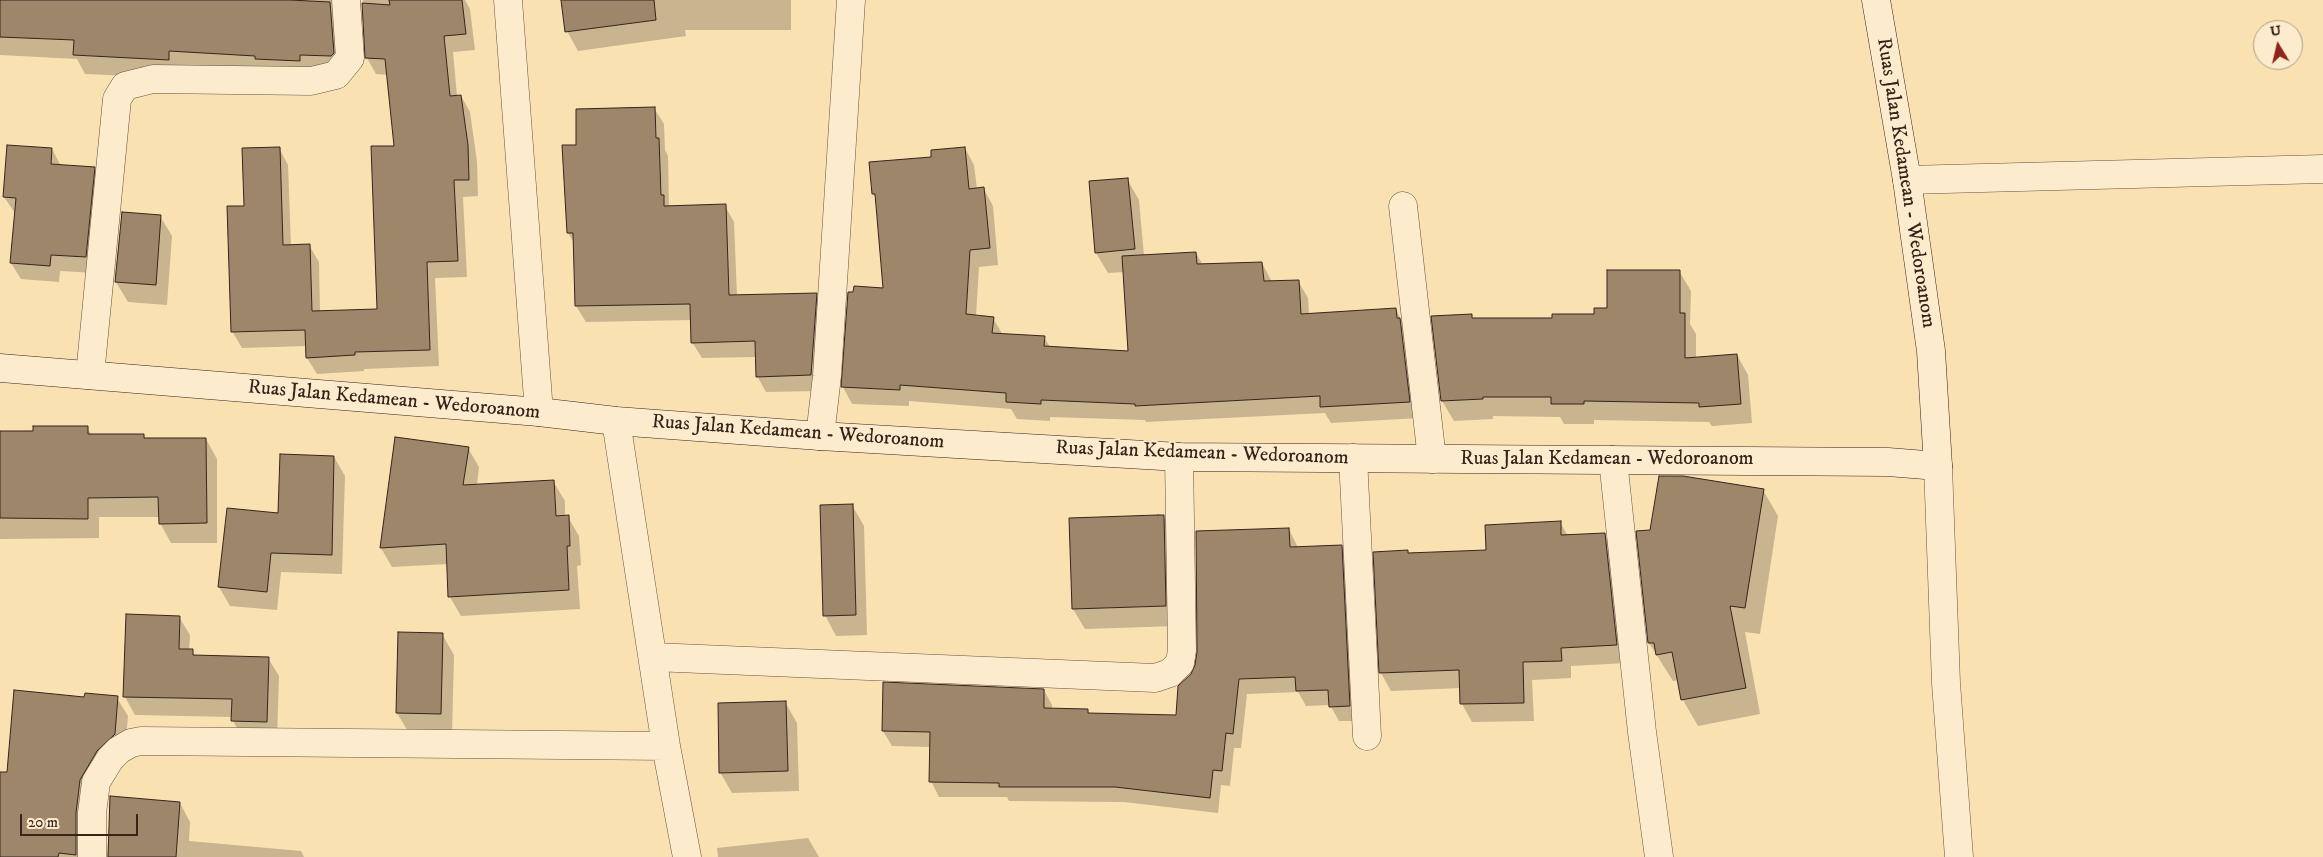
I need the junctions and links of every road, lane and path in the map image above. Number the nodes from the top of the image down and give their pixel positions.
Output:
1 (346, 0) edge
2 (508, 0) edge
3 (851, 0) edge
4 (1876, 0) edge
5 (2323, 169) edge
6 (1907, 180) junction
7 (1403, 206) dead end
8 (0, 368) edge
9 (90, 375) junction
10 (539, 412) junction
11 (616, 421) junction
12 (820, 436) junction
13 (1179, 457) junction
14 (1353, 458) junction
15 (1432, 459) junction
16 (1613, 460) junction
17 (1938, 466) junction
18 (652, 657) junction
19 (1367, 736) dead end
20 (666, 746) junction
21 (92, 857) edge
22 (686, 857) edge
23 (1659, 857) edge
24 (1959, 857) edge

1 - 9 street
2 - 10 street
3 - 12 street
4 - 6 street, Ruas Jalan Kedamean - Wedoroanom
5 - 6 street
6 - 17 street, Ruas Jalan Kedamean - Wedoroanom
7 - 15 street
8 - 9 street, Ruas Jalan Kedamean - Wedoroanom
9 - 10 street, Ruas Jalan Kedamean - Wedoroanom
10 - 11 street, Ruas Jalan Kedamean - Wedoroanom
11 - 12 street, Ruas Jalan Kedamean - Wedoroanom
11 - 18 street
12 - 13 street, Ruas Jalan Kedamean - Wedoroanom
13 - 14 street, Ruas Jalan Kedamean - Wedoroanom
13 - 18 street
14 - 15 street, Ruas Jalan Kedamean - Wedoroanom
14 - 19 street
15 - 16 street, Ruas Jalan Kedamean - Wedoroanom
16 - 17 street, Ruas Jalan Kedamean - Wedoroanom
16 - 23 street
17 - 24 street
18 - 20 street
20 - 21 street
20 - 22 street

